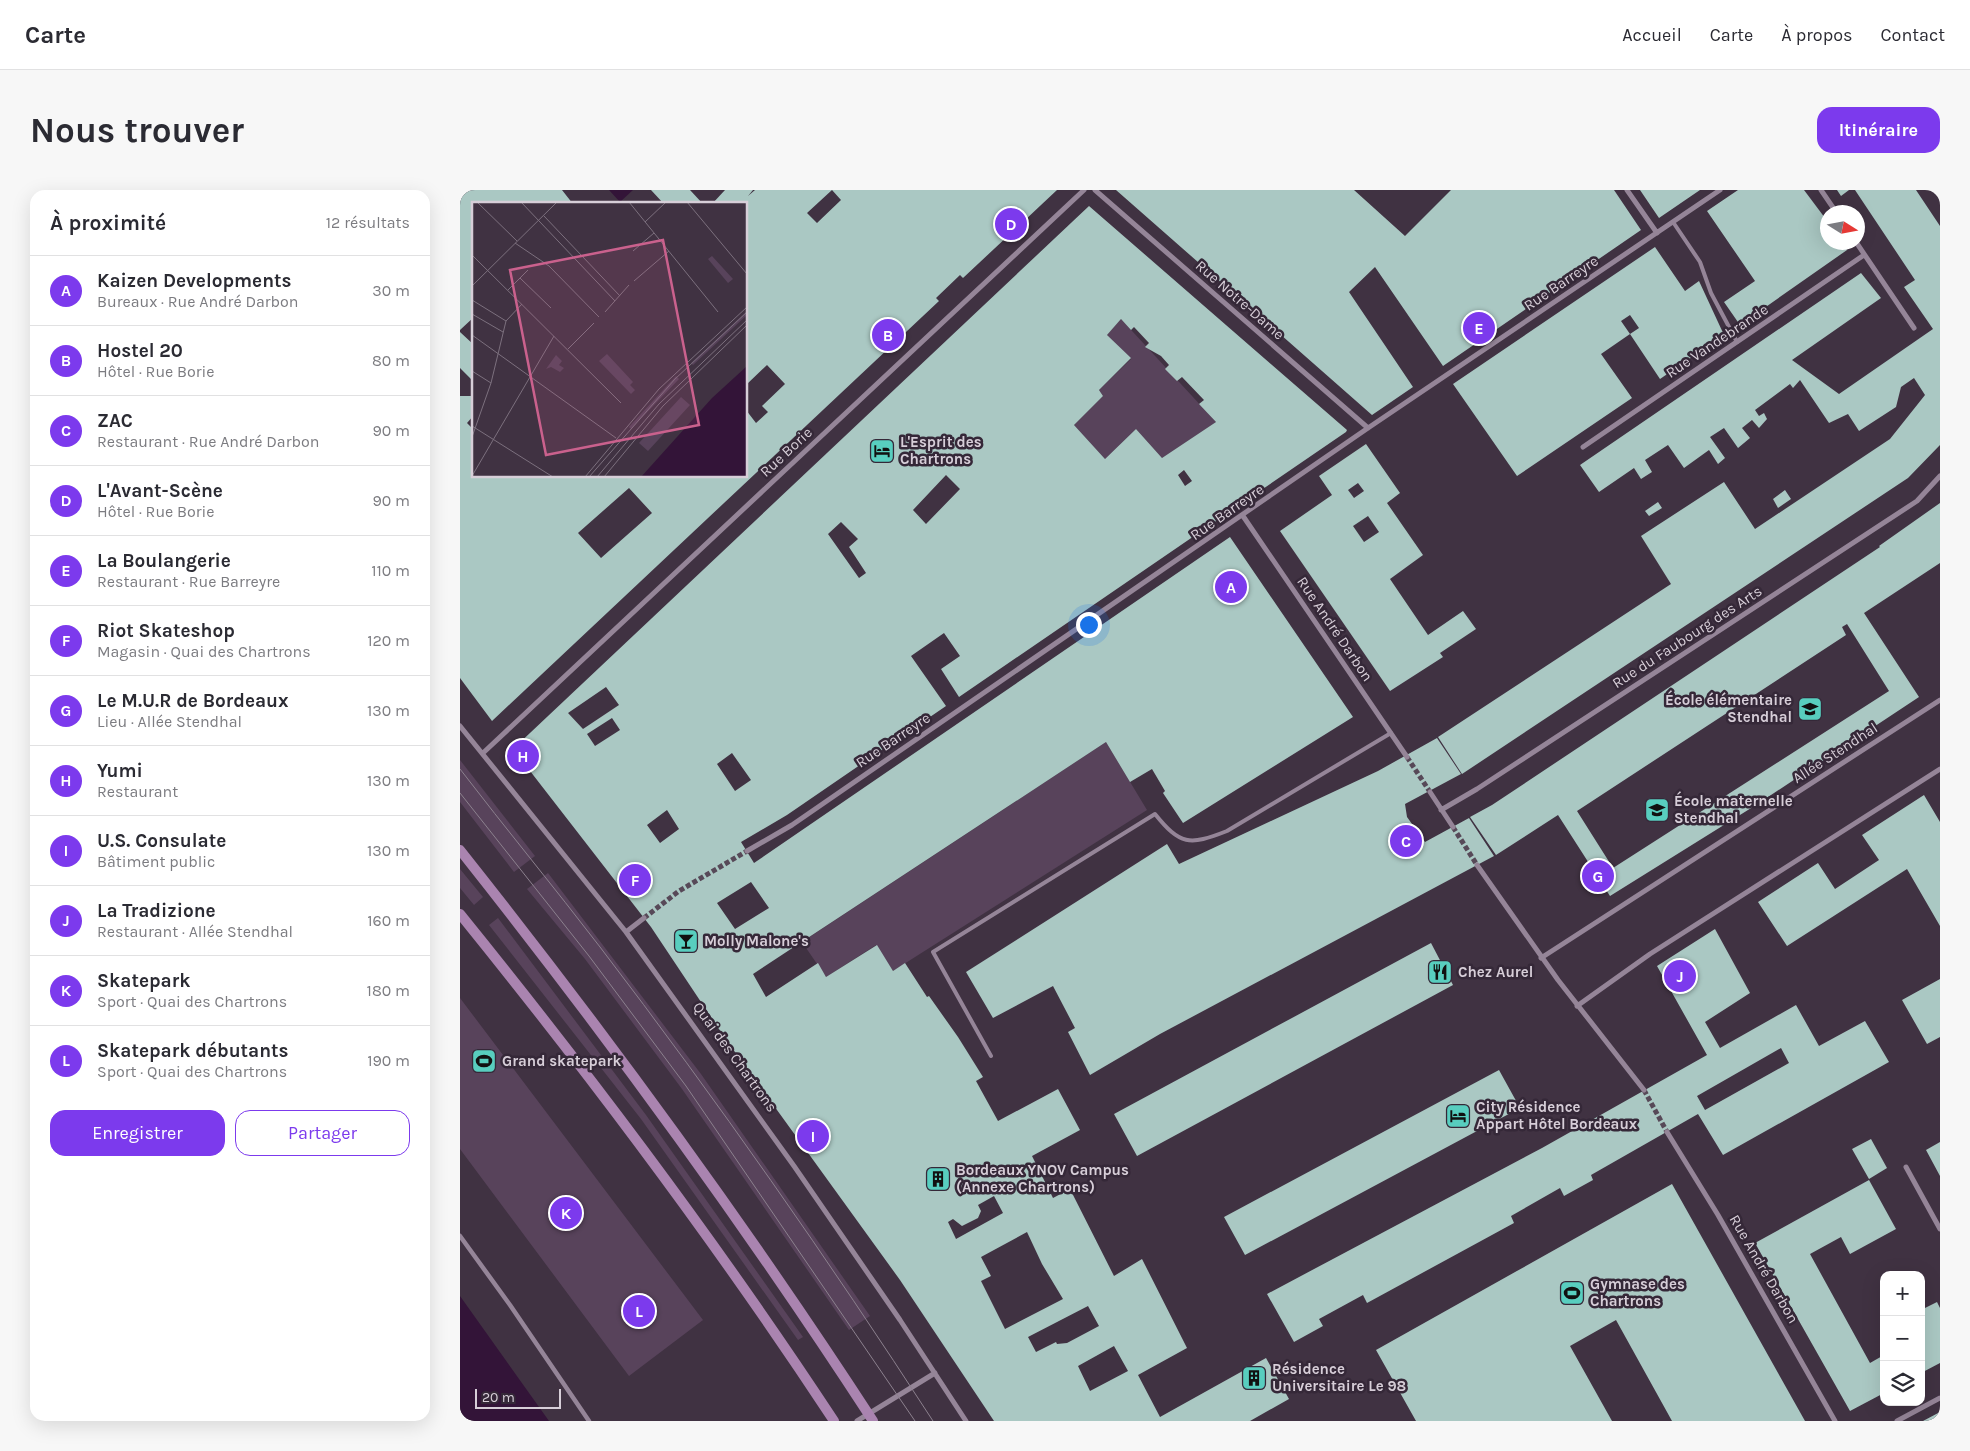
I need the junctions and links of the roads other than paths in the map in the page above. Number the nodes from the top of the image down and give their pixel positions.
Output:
1 (1084, 190) edge
2 (1095, 190) edge
3 (1627, 190) edge
4 (1720, 190) edge
5 (1821, 190) edge
6 (1831, 205) edge
7 (1673, 222) junction
8 (1657, 233) junction
9 (1861, 250) edge
10 (1864, 255) junction
11 (1914, 328) dead end
12 (1737, 342) junction
13 (1368, 428) junction
14 (1583, 447) dead end
15 (1940, 476) edge
16 (1243, 516) junction
17 (1940, 700) edge
18 (460, 726) edge
19 (1391, 733) junction
20 (483, 753) junction
21 (1407, 757) tunnel mouth
22 (1940, 769) edge
23 (1430, 792) tunnel mouth
24 (1441, 810) junction
25 (1453, 827) tunnel mouth
26 (460, 850) edge
27 (747, 851) tunnel mouth
28 (1476, 865) tunnel mouth
29 (460, 914) edge
30 (644, 918) tunnel mouth
31 (626, 932) junction
32 (1542, 958) junction
33 (1577, 1006) junction
34 (991, 1056) dead end
35 (1644, 1090) tunnel mouth
36 (1667, 1132) tunnel mouth
37 (1906, 1167) dead end
38 (1940, 1229) edge
39 (460, 1236) edge
40 (935, 1373) junction
41 (1940, 1398) edge
42 (871, 1417) edge
43 (590, 1421) edge
44 (834, 1421) edge
45 (857, 1421) edge
46 (966, 1421) edge
47 (1835, 1421) edge
48 (1897, 1421) edge

1 - 20 street, Rue Borie
2 - 13 street, Rue Notre-Dame
3 - 8 street
4 - 7 street, Rue Barreyre
5 - 6 street
7 - 8 street, Rue Barreyre
7 - 12 lane
8 - 13 street, Rue Barreyre
9 - 10 street
10 - 11 street
10 - 12 street, Rue Vandebrande
12 - 14 street, Rue Vandebrande
13 - 16 street, Rue Barreyre
15 - 24 street, Rue du Faubourg des Arts
16 - 19 street, Rue André Darbon
16 - 27 street, Rue Barreyre
17 - 32 street, Allée Stendhal
18 - 20 street, Quai des Chartrons
19 - 21 street, Rue André Darbon
19 - 34 lane
20 - 31 street, Quai des Chartrons
22 - 33 street
23 - 24 street
24 - 25 street
26 - 42 main road
28 - 32 street
29 - 44 main road
30 - 31 street
31 - 40 street, Quai des Chartrons
32 - 33 street
33 - 35 street
36 - 47 street, Rue André Darbon
37 - 38 street
39 - 43 street
40 - 42 street
40 - 46 street, Quai des Chartrons
41 - 48 street
42 - 45 street

